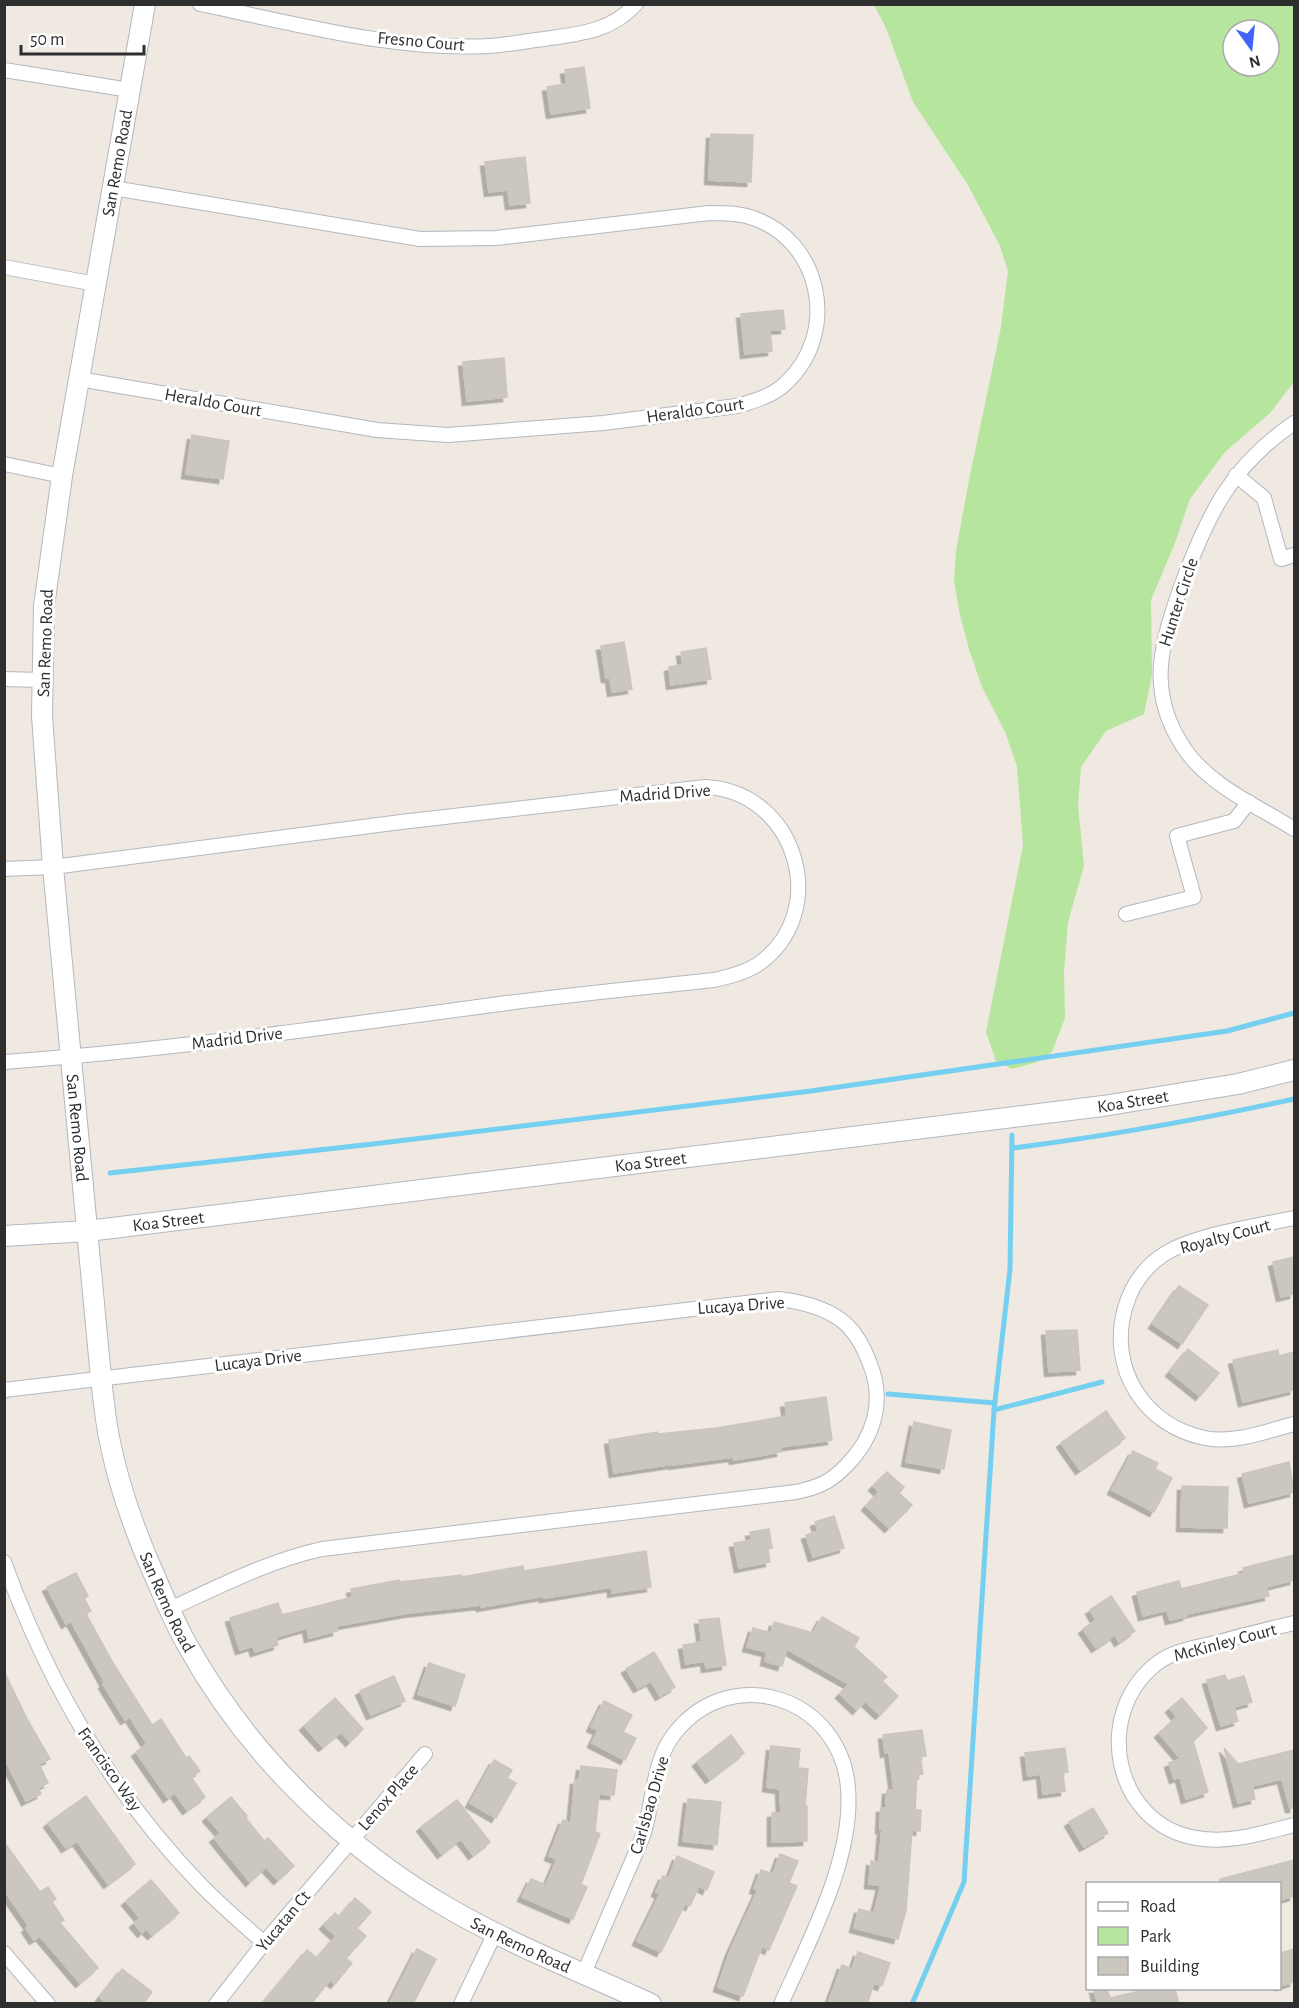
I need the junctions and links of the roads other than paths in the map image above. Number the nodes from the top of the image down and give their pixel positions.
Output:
1 (145, 4) edge
2 (200, 4) edge
3 (636, 4) edge
4 (4, 70) edge
5 (130, 90) junction
6 (112, 188) junction
7 (4, 267) edge
8 (96, 284) junction
9 (79, 379) junction
10 (1294, 423) edge
11 (4, 464) edge
12 (1236, 475) junction
13 (62, 476) junction
14 (1294, 555) edge
15 (4, 679) edge
16 (42, 680) junction
17 (1249, 802) junction
18 (1294, 829) edge
19 (53, 867) junction
20 (4, 868) edge
21 (1126, 915) dead end
22 (71, 1058) junction
23 (4, 1062) edge
24 (1294, 1070) edge
25 (1294, 1218) edge
26 (88, 1231) junction
27 (4, 1236) edge
28 (101, 1378) junction
29 (4, 1390) edge
30 (1294, 1424) edge
31 (4, 1562) edge
32 (170, 1609) junction
33 (1294, 1623) edge
34 (425, 1754) dead end
35 (1294, 1824) edge
36 (351, 1840) junction
37 (495, 1933) junction
38 (264, 1943) junction
39 (4, 1953) edge
40 (584, 1973) junction
41 (48, 2004) edge
42 (216, 2004) edge
43 (461, 2004) edge
44 (651, 2004) edge
45 (781, 2004) edge

1 - 5 street, San Remo Road
2 - 3 street, Fresno Court
4 - 5 street
5 - 6 street, San Remo Road
6 - 8 street, San Remo Road
6 - 9 street, Heraldo Court
7 - 8 street
8 - 9 street, San Remo Road
9 - 13 street, San Remo Road
10 - 12 street, Hunter Circle
11 - 13 street
12 - 14 street
12 - 17 street, Hunter Circle
13 - 16 street, San Remo Road
15 - 16 street
16 - 19 street, San Remo Road
17 - 18 street, Hunter Circle
17 - 21 street
19 - 20 street, Madrid Drive
19 - 22 street, San Remo Road
19 - 22 street, Madrid Drive
22 - 23 street, Madrid Drive
22 - 26 street, San Remo Road
24 - 26 street, Koa Street
25 - 30 street, Royalty Court
26 - 27 street, Koa Street
26 - 28 street, San Remo Road
28 - 29 street
28 - 32 street, San Remo Road
28 - 32 street, Lucaya Drive
31 - 38 street, Francisco Way
32 - 36 street, San Remo Road
33 - 35 street, McKinley Court
34 - 36 street, Lenox Place
36 - 37 street, San Remo Road
36 - 38 street, Yucatan Ct
37 - 40 street, San Remo Road
37 - 43 street
38 - 42 street, Yucatan Ct
39 - 41 street
40 - 44 street, San Remo Road
40 - 45 street, Carlsbao Drive

